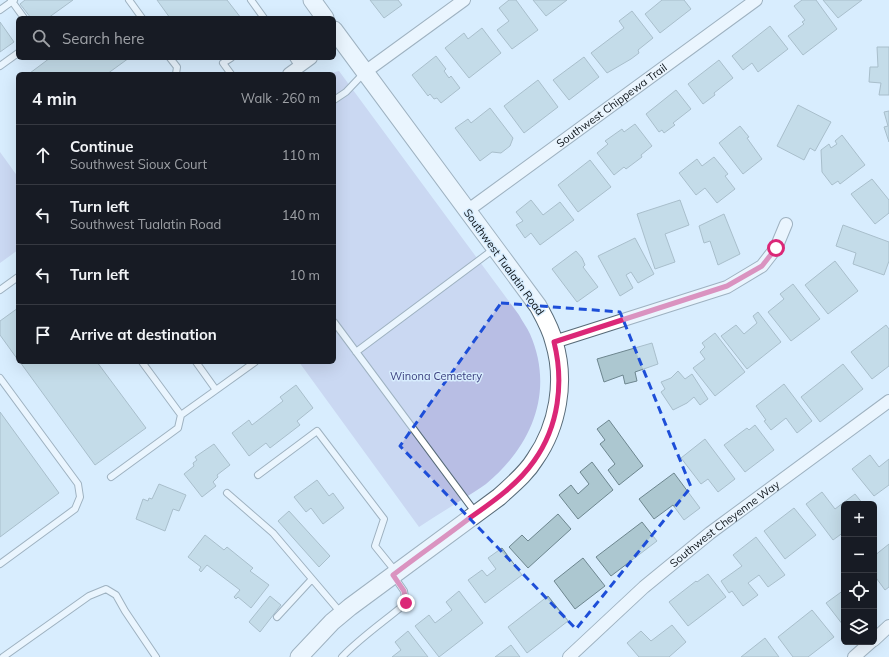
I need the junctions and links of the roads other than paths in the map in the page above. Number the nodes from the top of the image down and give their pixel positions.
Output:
1 (129, 0) edge
2 (251, 0) edge
3 (312, 0) edge
4 (464, 0) edge
5 (756, 0) edge
6 (12, 1) edge
7 (0, 10) edge
8 (23, 16) edge
9 (141, 16) edge
10 (263, 16) edge
11 (324, 16) edge
12 (336, 36) edge
13 (16, 54) edge
14 (172, 60) edge
15 (228, 60) edge
16 (296, 62) edge
17 (0, 66) edge
18 (176, 72) edge
19 (230, 72) edge
20 (290, 72) edge
21 (365, 72) junction
22 (336, 99) edge
23 (467, 211) junction
24 (786, 224) dead end
25 (495, 248) junction
26 (16, 278) edge
27 (0, 290) edge
28 (336, 325) edge
29 (554, 342) junction
30 (356, 352) junction
31 (143, 364) edge
32 (197, 364) edge
33 (252, 364) edge
34 (0, 378) edge
35 (216, 390) junction
36 (889, 401) edge
37 (181, 415) junction
38 (258, 475) dead end
39 (111, 477) dead end
40 (227, 493) dead end
41 (476, 514) junction
42 (0, 564) edge
43 (395, 574) junction
44 (312, 578) junction
45 (342, 614) junction
46 (277, 617) dead end
47 (889, 626) edge
48 (877, 637) edge
49 (868, 645) edge
50 (3, 657) edge
51 (156, 657) edge
52 (300, 657) edge
53 (342, 657) edge
54 (569, 657) edge
55 (854, 657) edge

1 - 9 lane
2 - 10 lane
3 - 11 main road
4 - 21 street
5 - 23 street, Southwest Chippewa Trail
6 - 7 lane
6 - 8 lane
12 - 21 main road, Southwest Tualatin Road
13 - 17 lane
14 - 18 lane
15 - 19 lane
16 - 20 street
21 - 22 lane
21 - 23 main road, Southwest Tualatin Road
23 - 25 main road, Southwest Tualatin Road
24 - 29 street
25 - 29 main road, Southwest Tualatin Road
25 - 30 lane
26 - 27 lane
28 - 30 lane
29 - 41 main road, Southwest Tualatin Road
30 - 41 lane
31 - 37 lane
32 - 35 lane
33 - 35 lane
34 - 42 lane
35 - 37 lane
36 - 54 street, Southwest Cheyenne Way
37 - 39 lane
38 - 43 lane
40 - 44 lane
41 - 43 main road, Southwest Tualatin Road
43 - 45 main road, Southwest Tualatin Road
43 - 53 lane
44 - 45 lane
44 - 46 lane
45 - 52 main road, Southwest Tualatin Road
47 - 48 street
49 - 55 street
50 - 51 lane

